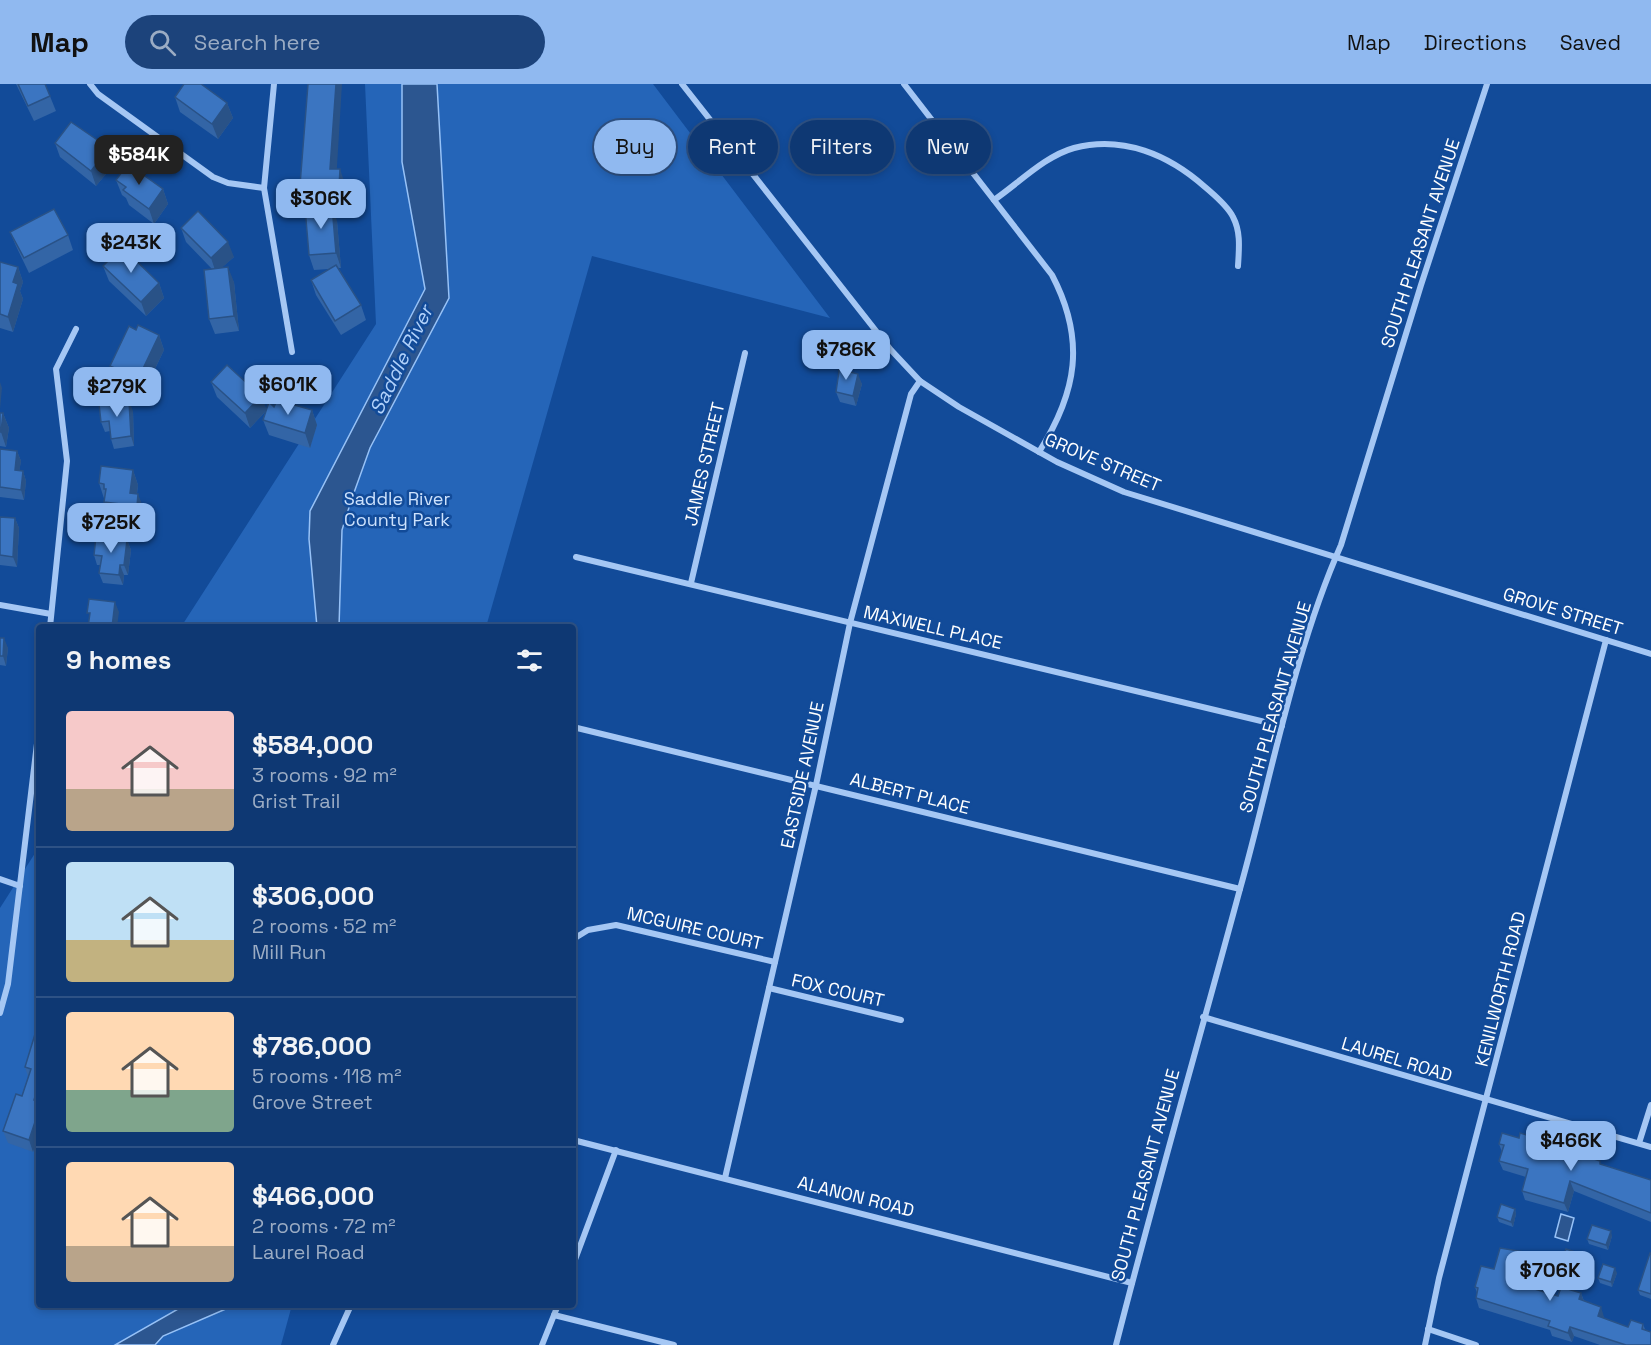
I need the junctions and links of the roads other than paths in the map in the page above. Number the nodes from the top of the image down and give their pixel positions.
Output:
1 (90, 84) edge
2 (274, 84) edge
3 (682, 84) edge
4 (904, 84) edge
5 (1487, 84) edge
6 (264, 188) junction
7 (994, 200) junction
8 (1238, 266) dead end
9 (76, 329) dead end
10 (292, 351) dead end
11 (745, 353) dead end
12 (920, 381) junction
13 (1039, 452) junction
14 (576, 557) dead end
15 (1336, 557) junction
16 (691, 583) junction
17 (0, 605) edge
18 (51, 614) junction
19 (850, 623) junction
20 (50, 624) edge
21 (1606, 640) junction
22 (1651, 654) edge
23 (1282, 726) junction
24 (576, 728) edge
25 (36, 752) edge
26 (816, 785) junction
27 (0, 879) edge
28 (20, 886) junction
29 (1240, 889) junction
30 (576, 937) edge
31 (775, 962) junction
32 (769, 988) junction
33 (0, 1013) edge
34 (1203, 1017) junction
35 (901, 1020) dead end
36 (1487, 1100) junction
37 (1651, 1106) edge
38 (576, 1141) edge
39 (1639, 1143) junction
40 (1651, 1147) edge
41 (616, 1150) junction
42 (725, 1178) junction
43 (576, 1256) edge
44 (1132, 1283) junction
45 (350, 1308) edge
46 (557, 1308) edge
47 (554, 1315) junction
48 (1428, 1329) junction
49 (333, 1345) edge
50 (542, 1345) edge
51 (674, 1345) edge
52 (1116, 1345) edge
53 (1425, 1345) edge
54 (1476, 1345) edge

1 - 6 street
2 - 6 street
3 - 12 street, GROVE STREET
4 - 7 street
5 - 15 street, SOUTH PLEASANT AVENUE
6 - 10 street
7 - 8 street
7 - 13 street
9 - 18 street
11 - 16 street, JAMES STREET
12 - 13 street, GROVE STREET
12 - 19 street, EASTSIDE AVENUE
13 - 15 street, GROVE STREET
14 - 16 street, MAXWELL PLACE
15 - 21 street, GROVE STREET
15 - 23 street, SOUTH PLEASANT AVENUE
16 - 19 street, MAXWELL PLACE
17 - 18 street
18 - 20 street
19 - 23 street, MAXWELL PLACE
19 - 26 street, EASTSIDE AVENUE
21 - 22 street, GROVE STREET
21 - 36 street, KENILWORTH ROAD
23 - 29 street, SOUTH PLEASANT AVENUE
24 - 26 street, ALBERT PLACE
25 - 28 street
26 - 29 street, ALBERT PLACE
26 - 31 street, EASTSIDE AVENUE
27 - 28 street
28 - 33 street
29 - 34 street, SOUTH PLEASANT AVENUE
30 - 31 street, MCGUIRE COURT
31 - 32 street, EASTSIDE AVENUE
32 - 35 street, FOX COURT
32 - 42 street, EASTSIDE AVENUE
34 - 36 street, LAUREL ROAD
34 - 44 street, SOUTH PLEASANT AVENUE
36 - 39 street, LAUREL ROAD
36 - 48 street, KENILWORTH ROAD
37 - 39 street
38 - 41 street, ALANON ROAD
39 - 40 street, LAUREL ROAD
41 - 42 street, ALANON ROAD
41 - 43 street
42 - 44 street, ALANON ROAD
44 - 52 street, SOUTH PLEASANT AVENUE
45 - 49 street
46 - 47 street
47 - 50 street
47 - 51 street
48 - 53 street, KENILWORTH ROAD
48 - 54 street

